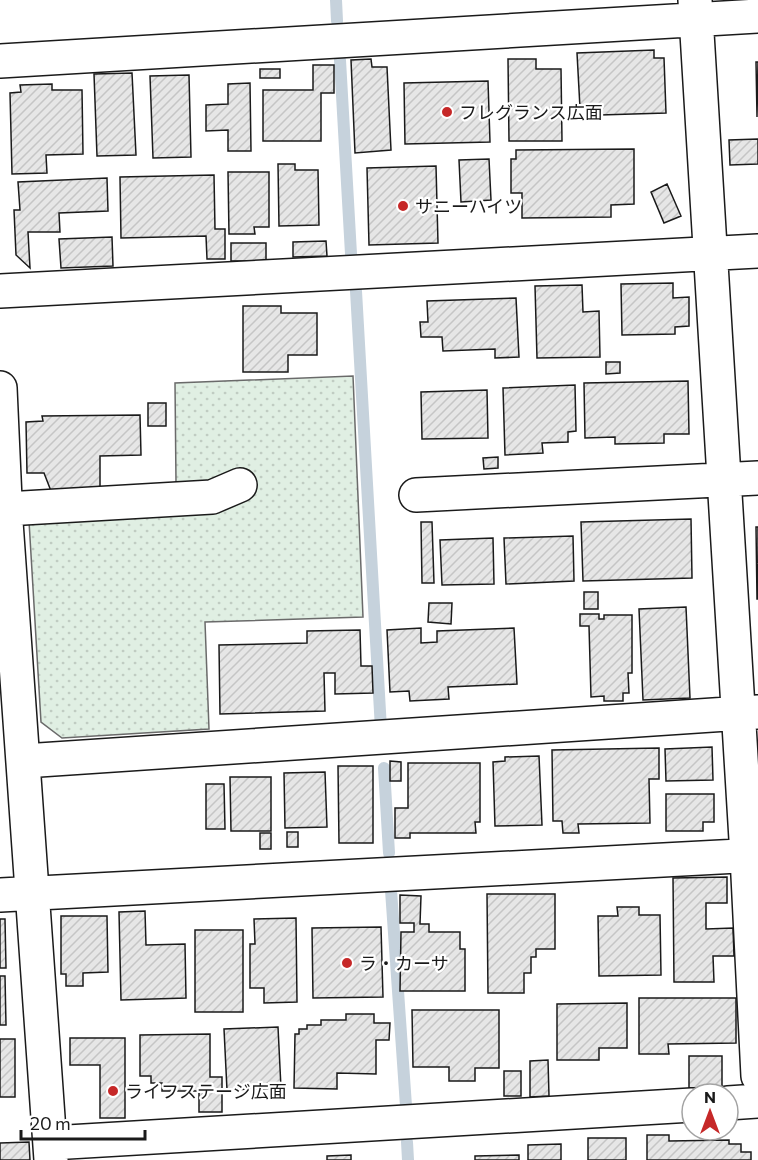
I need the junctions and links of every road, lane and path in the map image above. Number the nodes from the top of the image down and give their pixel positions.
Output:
1 (696, 10) edge
2 (758, 16) edge
3 (0, 62) edge
4 (758, 251) edge
5 (710, 255) junction
6 (0, 291) edge
7 (0, 388) edge
8 (758, 478) edge
9 (723, 479) junction
10 (240, 485) dead end
11 (416, 495) dead end
12 (4, 518) edge
13 (8, 654) edge
14 (748, 712) edge
15 (24, 761) junction
16 (753, 855) edge
17 (32, 893) junction
18 (0, 895) edge
19 (758, 1076) edge
20 (758, 1101) edge
21 (740, 1102) edge
22 (680, 1106) edge
23 (51, 1151) edge

1 - 2 street
1 - 3 street
1 - 5 street
4 - 5 street
5 - 6 street
5 - 9 street
7 - 12 street
8 - 9 street
9 - 11 street
9 - 14 street
10 - 12 street
12 - 13 street
13 - 15 street
14 - 15 street
14 - 16 street
15 - 17 street
16 - 17 street
16 - 19 street
17 - 18 street
17 - 23 street
20 - 21 street
22 - 23 street

